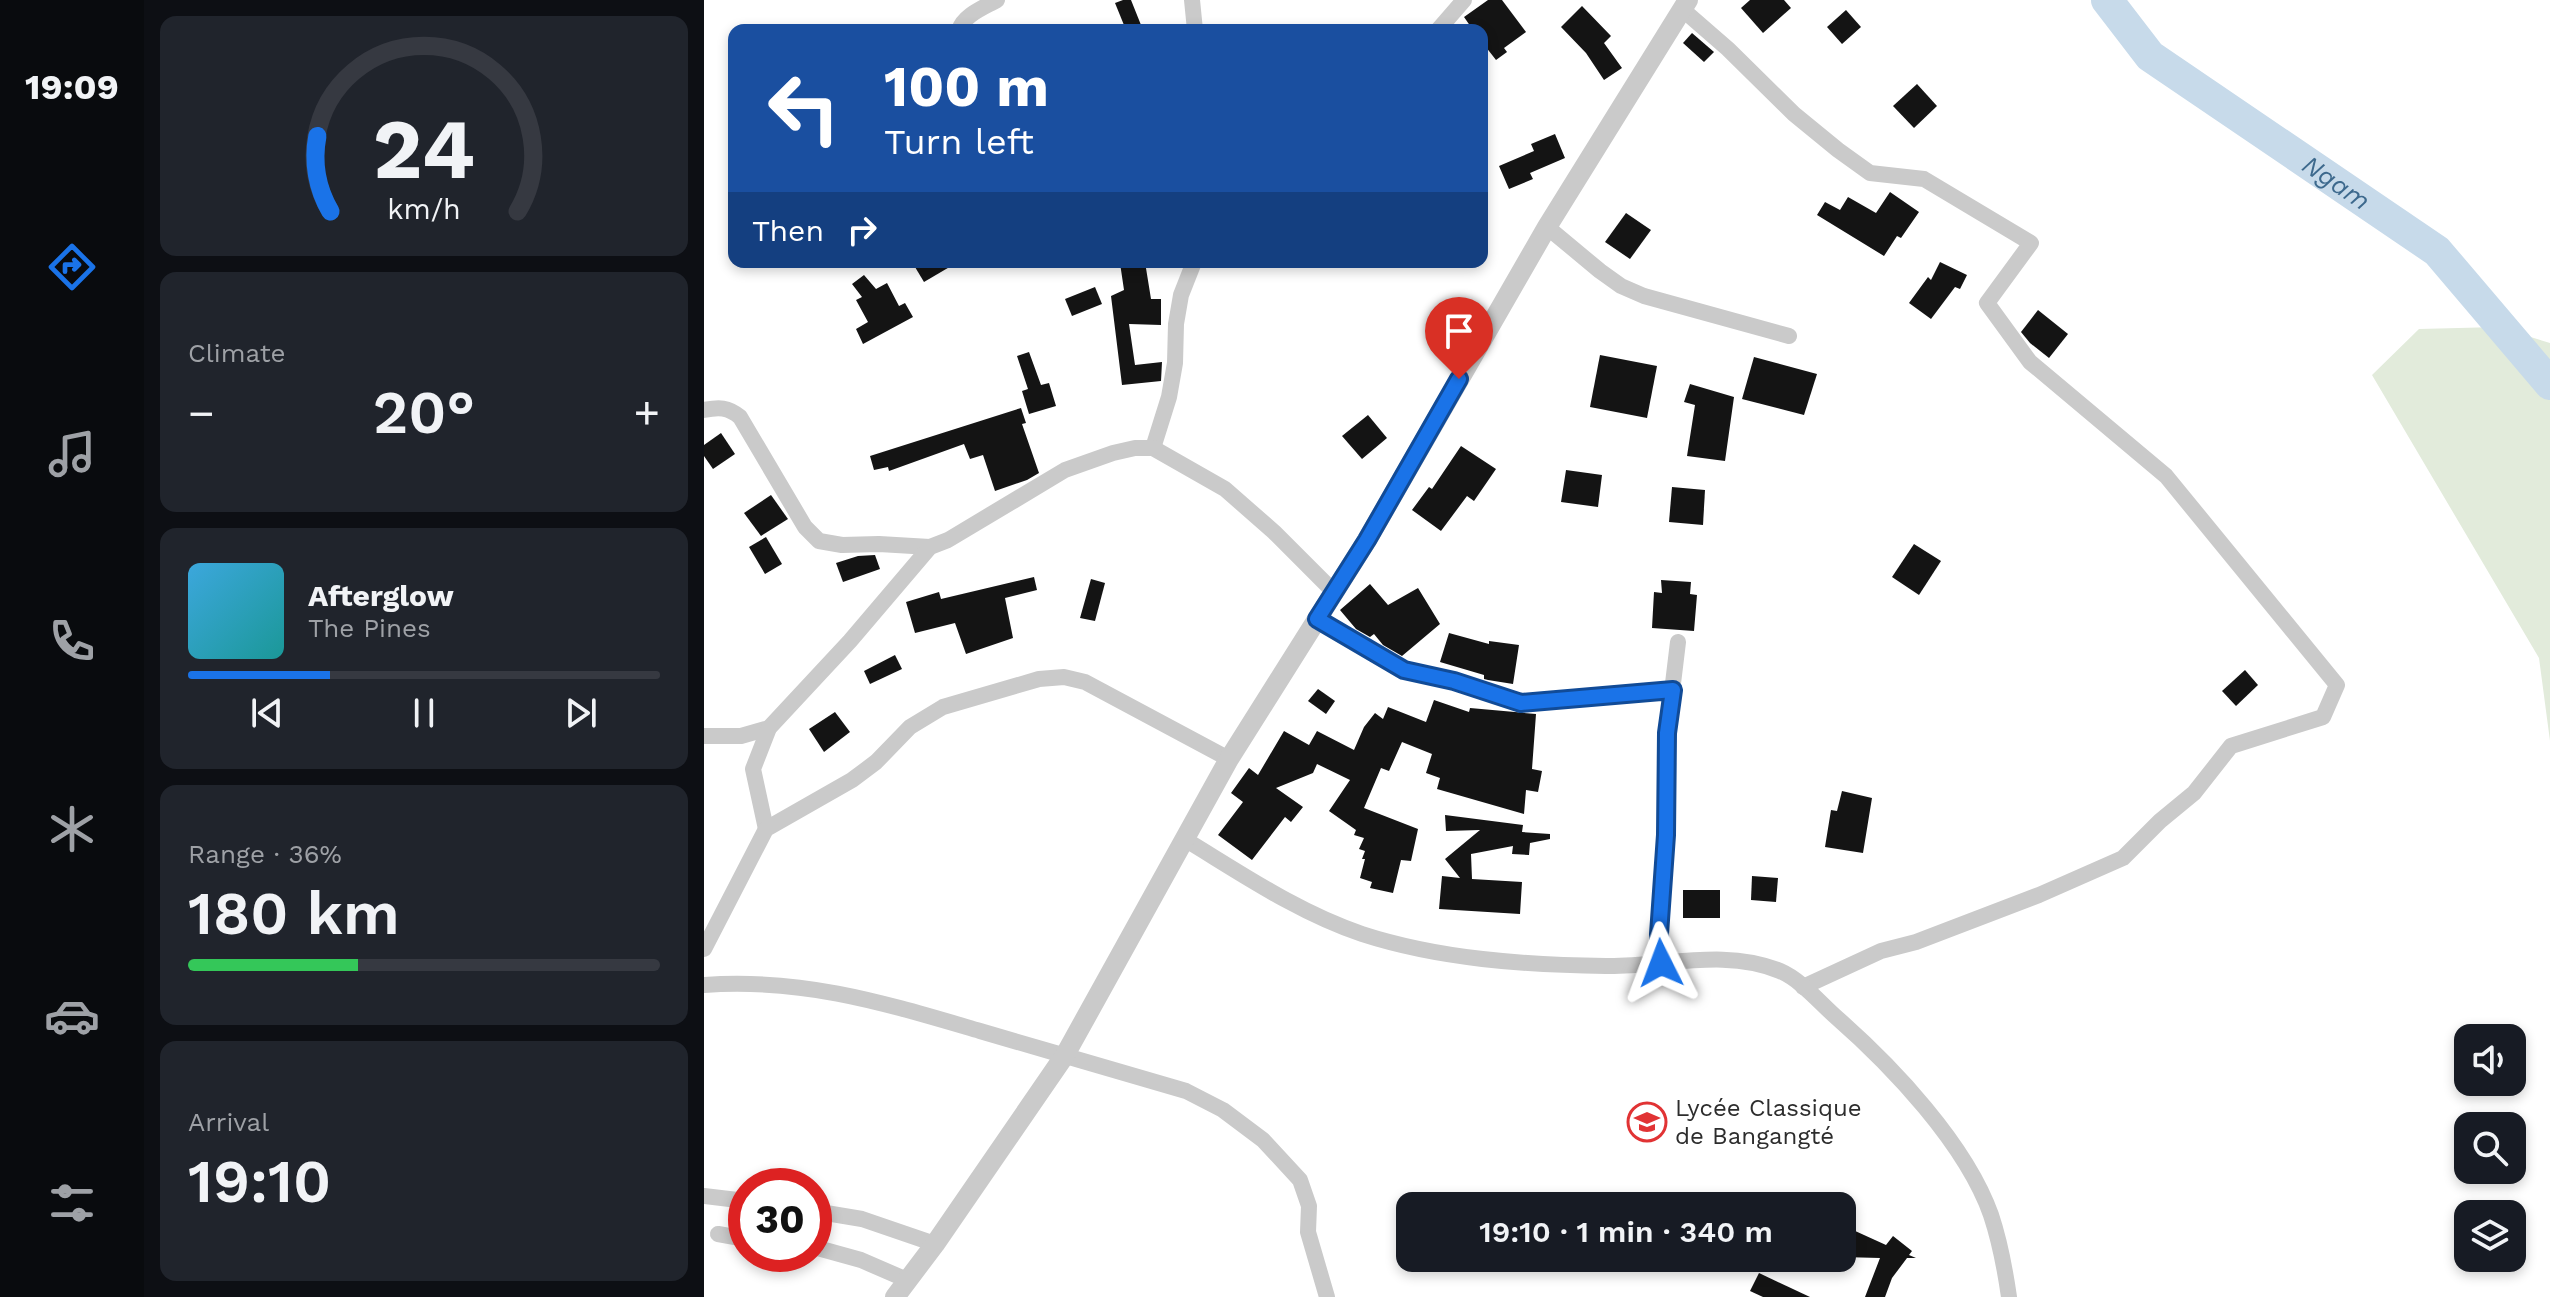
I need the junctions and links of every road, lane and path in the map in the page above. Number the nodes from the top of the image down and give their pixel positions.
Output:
1 (997, 0) edge
2 (1192, 0) edge
3 (1464, 0) edge
4 (1685, 5) edge
5 (961, 24) edge
6 (1194, 24) edge
7 (1443, 24) edge
8 (1547, 227) junction
9 (1194, 268) edge
10 (1789, 336) dead end
11 (704, 410) edge
12 (1153, 448) junction
13 (930, 547) junction
14 (1334, 592) junction
15 (1317, 619) junction
16 (1678, 642) dead end
17 (1673, 690) junction
18 (769, 728) junction
19 (704, 736) edge
20 (741, 736) junction
21 (1229, 759) junction
22 (753, 769) junction
23 (766, 829) junction
24 (1186, 840) junction
25 (704, 949) edge
26 (1661, 963) junction
27 (704, 985) edge
28 (1803, 987) junction
29 (1065, 1055) junction
30 (704, 1196) edge
31 (728, 1199) edge
32 (832, 1214) edge
33 (718, 1234) dead end
34 (728, 1236) edge
35 (935, 1244) junction
36 (832, 1252) edge
37 (907, 1280) junction
38 (895, 1297) edge
39 (1327, 1297) edge
40 (2009, 1297) edge

1 - 5 street
2 - 6 street
3 - 7 street
4 - 8 street
4 - 28 street
8 - 10 street
8 - 14 street
9 - 12 street
11 - 13 street
12 - 13 street
12 - 14 street
13 - 18 street
14 - 15 street
15 - 17 street
15 - 21 street
16 - 17 street
17 - 26 street
18 - 20 street
18 - 22 street
19 - 20 street
20 - 22 street
21 - 23 street
21 - 24 street
22 - 23 street
23 - 25 street
24 - 26 street
24 - 29 street
26 - 28 street
27 - 29 street
28 - 40 street
29 - 35 street
29 - 39 street
30 - 31 street
32 - 35 street
33 - 34 street
35 - 37 street
36 - 37 street
37 - 38 street

